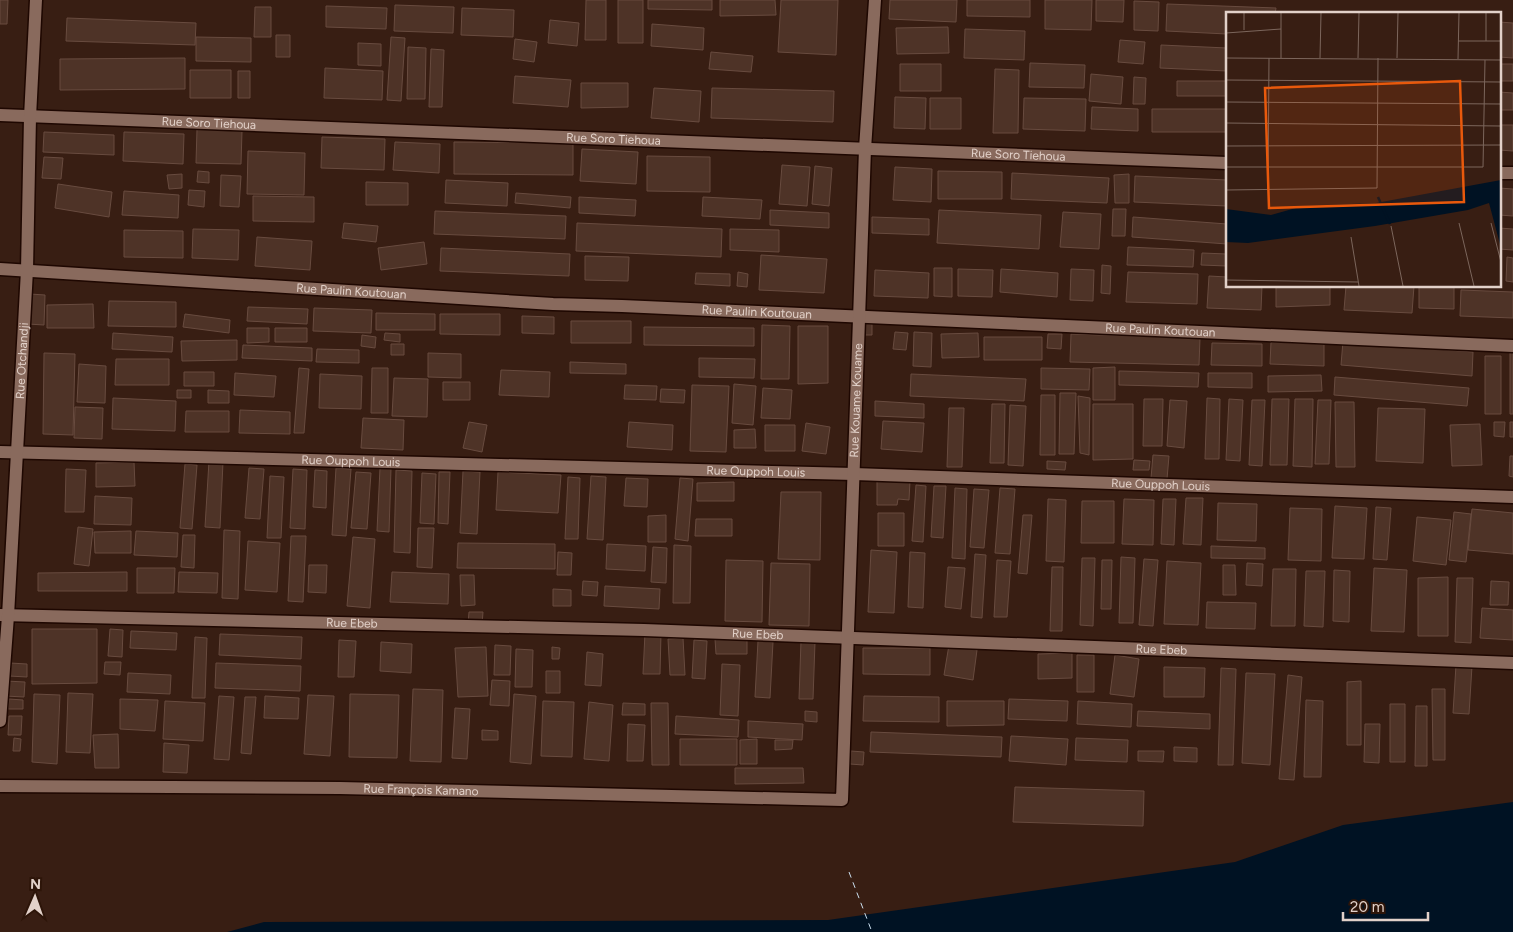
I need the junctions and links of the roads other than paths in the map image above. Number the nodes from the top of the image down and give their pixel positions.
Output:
1 (36, 0) edge
2 (875, 0) edge
3 (0, 115) edge
4 (30, 116) junction
5 (865, 149) junction
6 (1226, 163) edge
7 (1500, 173) edge
8 (1513, 174) edge
9 (0, 268) edge
10 (27, 270) junction
11 (859, 317) junction
12 (1513, 346) edge
13 (0, 452) edge
14 (16, 453) junction
15 (854, 474) junction
16 (1513, 497) edge
17 (4, 616) edge
18 (847, 639) junction
19 (1513, 663) edge
20 (0, 721) edge
21 (0, 786) edge
22 (842, 800) joint

1 - 4 street, Rue Otchandji
2 - 5 street, Rue Kouame Kouame
3 - 4 street, Rue Soro Tiehoua
4 - 5 street, Rue Soro Tiehoua
4 - 10 street, Rue Otchandji
5 - 6 street, Rue Soro Tiehoua
5 - 11 street, Rue Kouame Kouame
7 - 8 street
9 - 10 street, Rue Paulin Koutouan
10 - 11 street, Rue Paulin Koutouan
10 - 14 street, Rue Otchandji
11 - 12 street, Rue Paulin Koutouan
11 - 15 street, Rue Kouame Kouame
13 - 14 street, Rue Ouppoh Louis
14 - 15 street, Rue Ouppoh Louis
14 - 17 street, Rue Otchandji
15 - 16 street, Rue Ouppoh Louis
15 - 18 street, Rue Kouame Kouame
17 - 18 street, Rue Ebeb
17 - 20 street, Rue Otchandji
18 - 19 street, Rue Ebeb
18 - 22 street, Rue Kouame Kouame
21 - 22 street, Rue François Kamano

